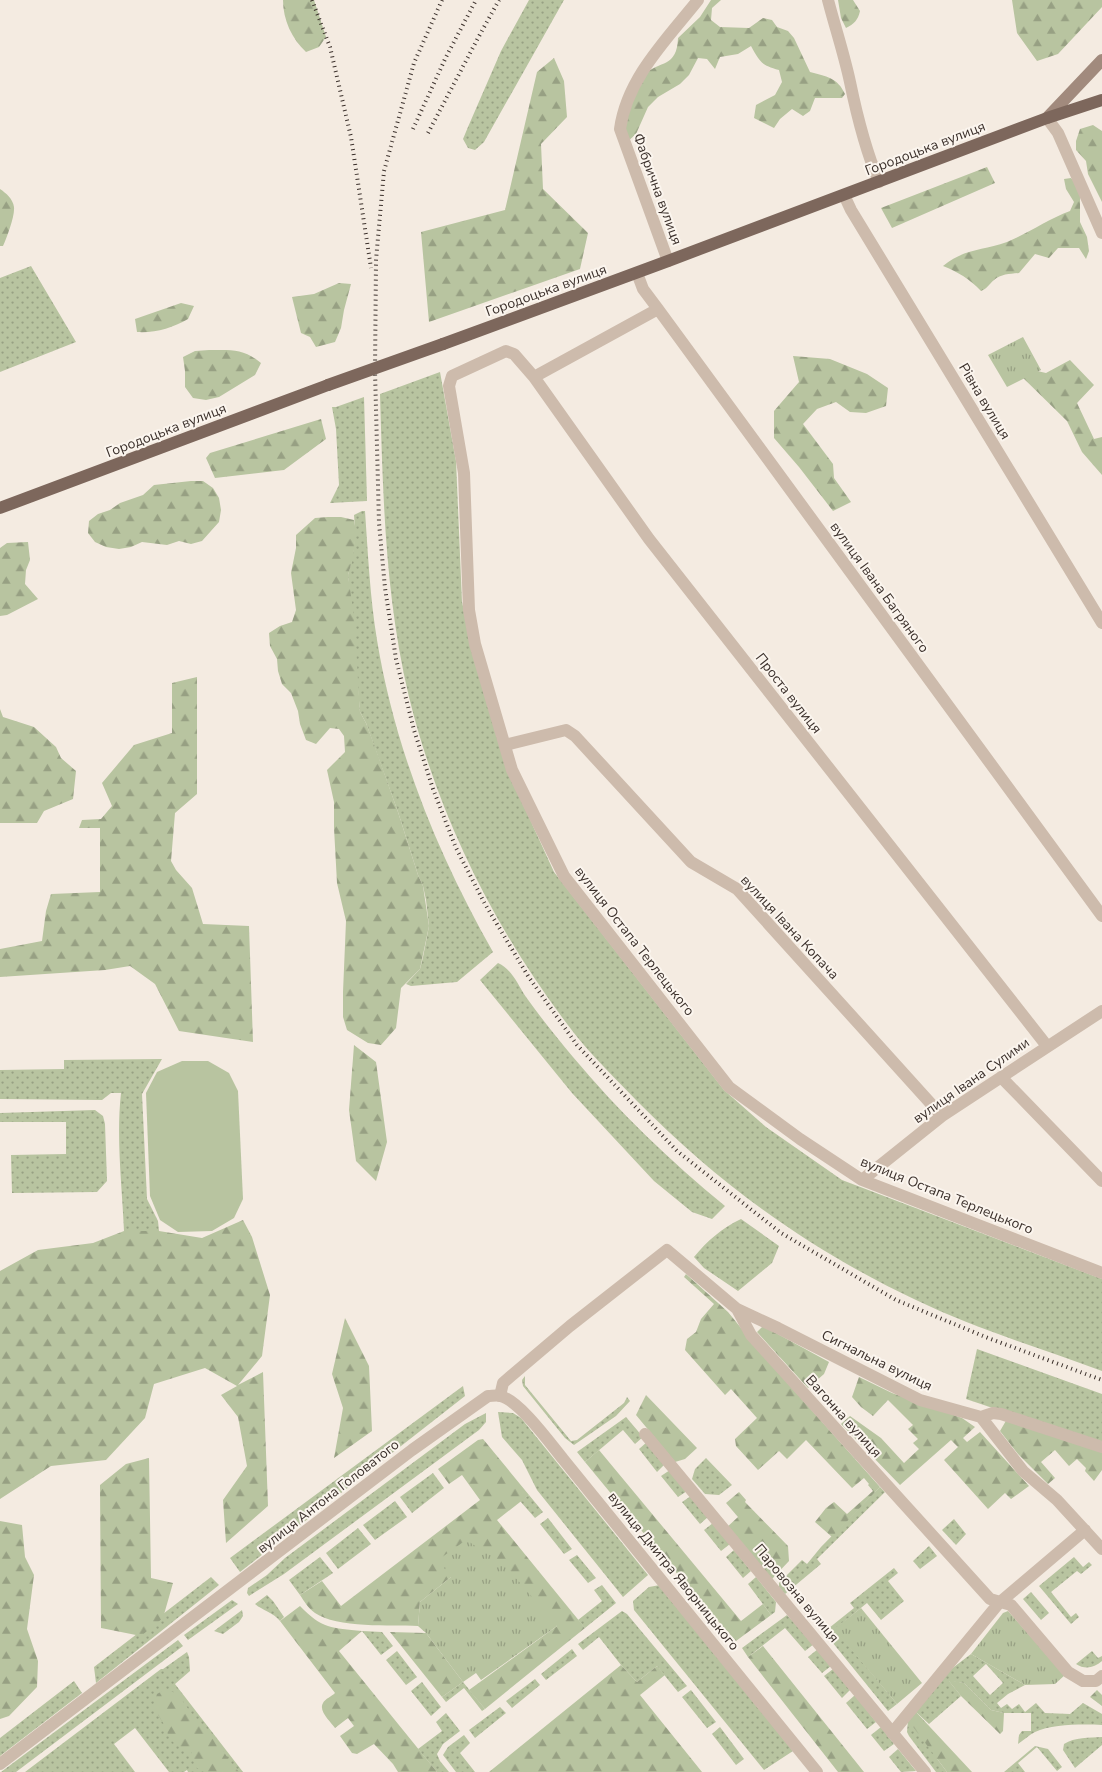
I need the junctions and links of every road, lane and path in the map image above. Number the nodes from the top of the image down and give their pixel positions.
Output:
1 (698, 0) edge
2 (828, 0) edge
3 (1102, 60) edge
4 (1102, 100) edge
5 (1047, 118) junction
6 (879, 182) junction
7 (844, 195) junction
8 (1102, 233) edge
9 (668, 261) junction
10 (637, 273) junction
11 (658, 309) junction
12 (514, 354) joint
13 (534, 377) junction
14 (0, 508) edge
15 (1102, 622) edge
16 (505, 745) junction
17 (1102, 916) edge
18 (1102, 1011) edge
19 (1047, 1046) junction
20 (1002, 1077) junction
21 (942, 1116) junction
22 (862, 1180) junction
23 (1102, 1181) edge
24 (1102, 1273) edge
25 (737, 1309) junction
26 (500, 1396) junction
27 (981, 1417) junction
28 (645, 1434) dead end
29 (1102, 1447) edge
30 (1086, 1530) junction
31 (1102, 1549) edge
32 (999, 1602) junction
33 (1102, 1676) edge
34 (892, 1733) junction
35 (0, 1764) edge
36 (818, 1772) edge
37 (925, 1772) edge

1 - 9 street, Фабрична вулиця
2 - 6 street
3 - 5 main road
4 - 5 main road, Городоцька вулиця
5 - 6 main road, Городоцька вулиця
5 - 8 street
6 - 7 main road, Городоцька вулиця
7 - 9 main road, Городоцька вулиця
7 - 15 street, Рівна вулиця
9 - 10 main road, Городоцька вулиця
10 - 11 street, вулиця Івана Багряного
10 - 14 main road, Городоцька вулиця, bridge
11 - 13 street
11 - 17 street, вулиця Івана Багряного
12 - 13 street, Проста вулиця
12 - 16 street, вулиця Остапа Терлецького
13 - 19 street, Проста вулиця
16 - 21 street, вулиця Івана Копача
16 - 22 street, вулиця Остапа Терлецького
18 - 19 street, вулиця Івана Сулими
19 - 20 street, вулиця Івана Сулими
20 - 21 street, вулиця Івана Сулими
20 - 23 street
21 - 22 street, вулиця Івана Сулими
22 - 24 street, вулиця Остапа Терлецького
25 - 26 street, Вагонна вулиця
25 - 27 street, Сигнальна вулиця
25 - 32 street, Вагонна вулиця
26 - 35 street, вулиця Антона Головатого
26 - 36 street, вулиця Дмитра Яворницького
27 - 29 street, Сигнальна вулиця
27 - 30 street
28 - 34 street, Паровозна вулиця
30 - 31 street
30 - 32 street
32 - 33 street, Вагонна вулиця
32 - 34 street
34 - 37 street, Паровозна вулиця

